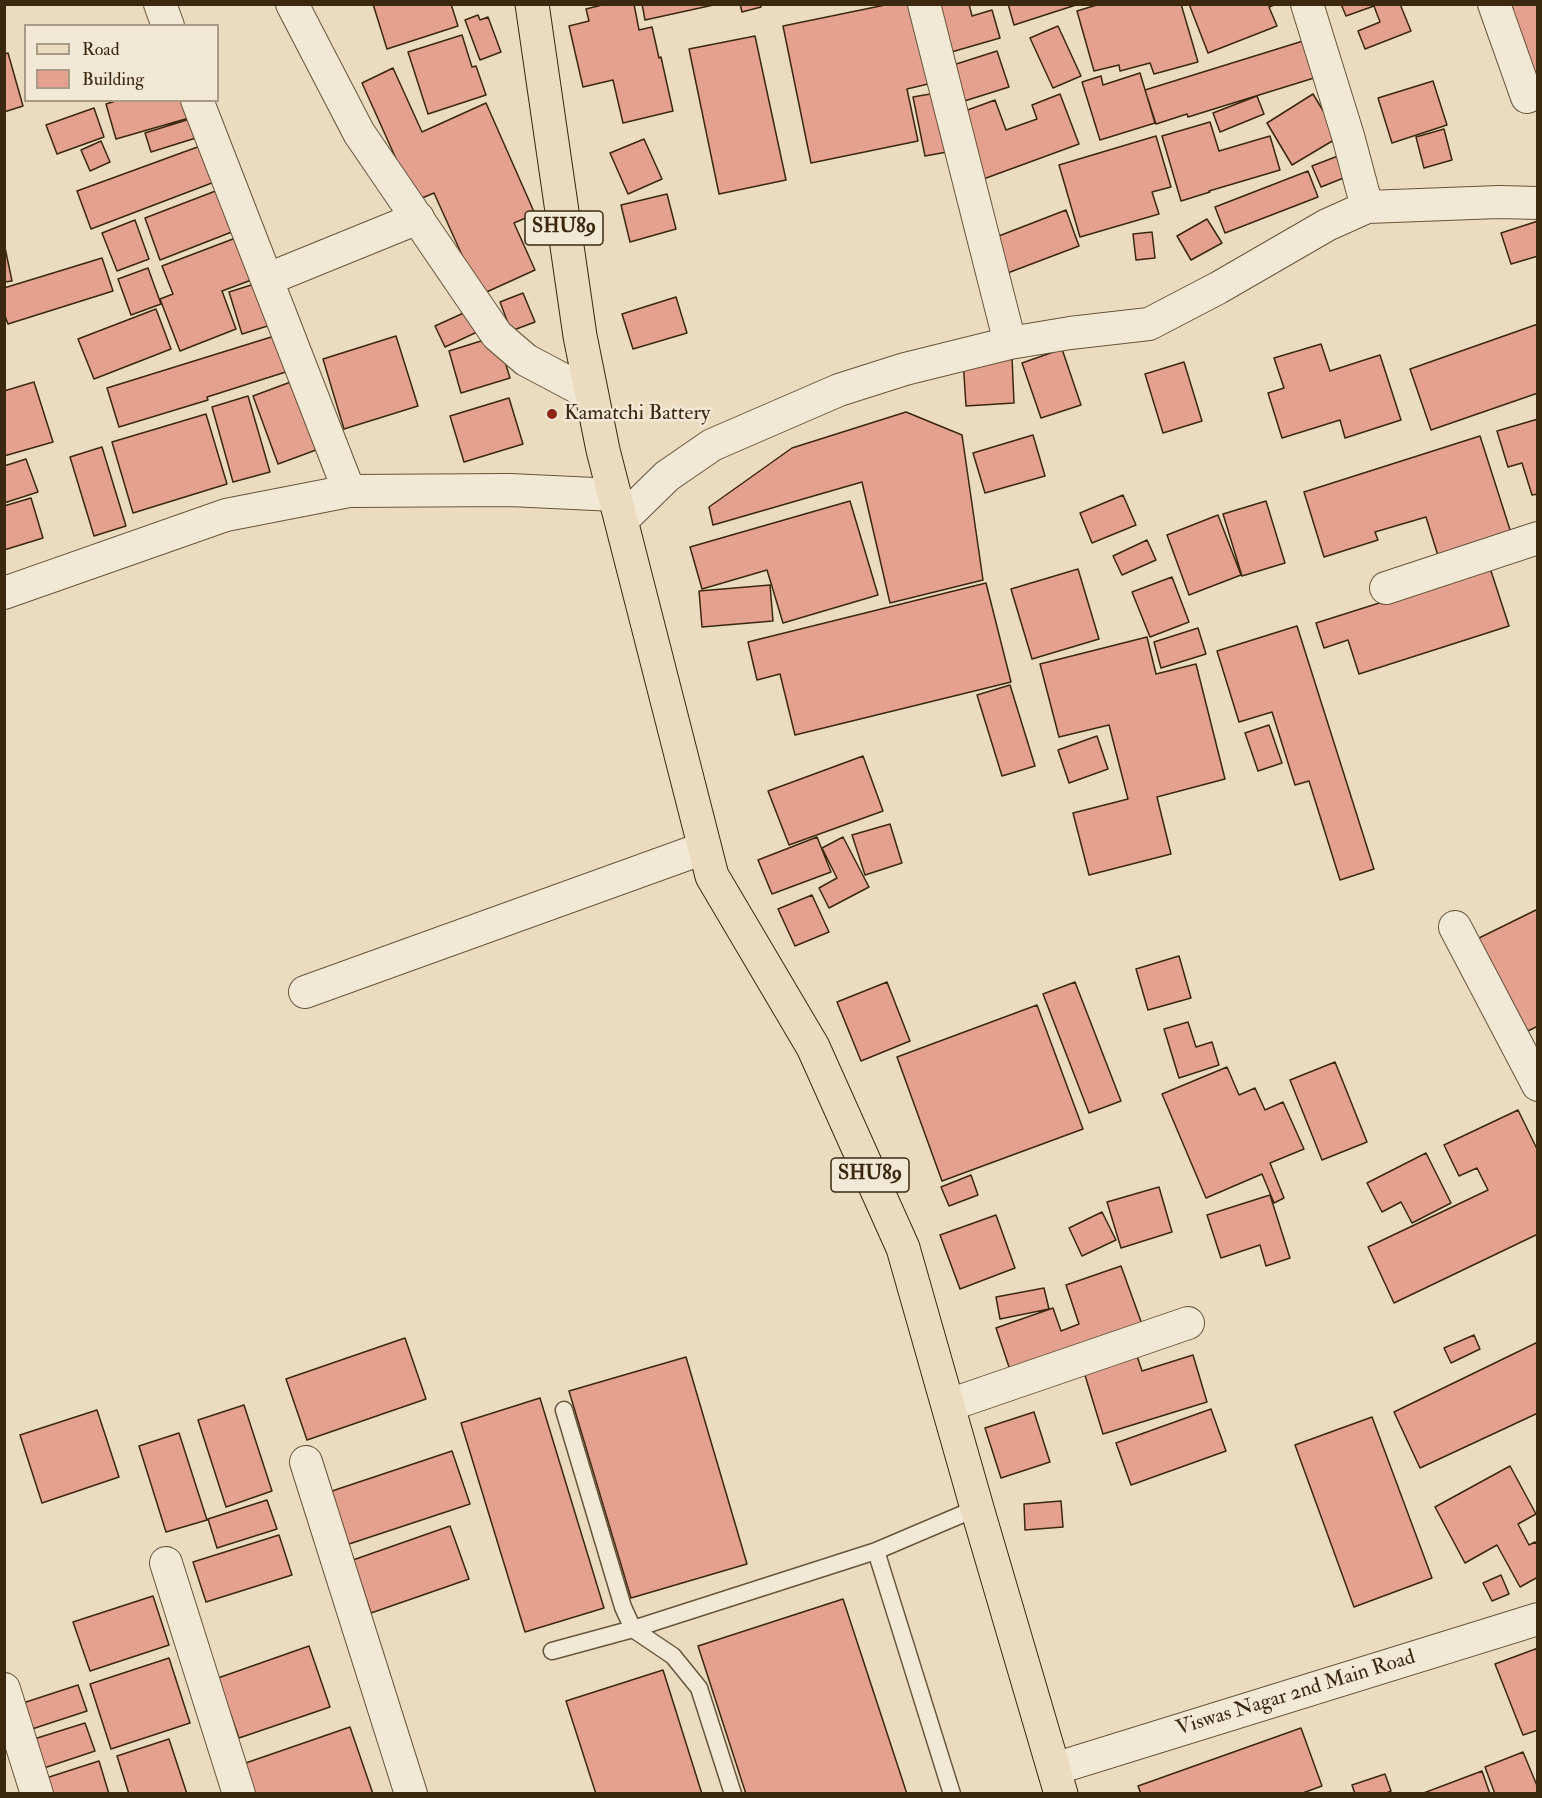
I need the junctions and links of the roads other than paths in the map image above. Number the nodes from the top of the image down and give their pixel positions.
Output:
1 (160, 4) edge
2 (292, 4) edge
3 (924, 4) edge
4 (1307, 4) edge
5 (1494, 4) edge
6 (527, 8) edge
7 (167, 24) edge
8 (1527, 97) dead end
9 (198, 102) edge
10 (1538, 203) edge
11 (1367, 207) junction
12 (418, 218) junction
13 (268, 279) junction
14 (1010, 343) junction
15 (592, 395) junction
16 (349, 491) junction
17 (618, 507) junction
18 (1538, 538) edge
19 (1386, 588) dead end
20 (4, 593) edge
21 (704, 848) junction
22 (1455, 927) dead end
23 (305, 992) dead end
24 (1538, 1085) edge
25 (1188, 1323) dead end
26 (949, 1405) junction
27 (564, 1410) dead end
28 (306, 1462) dead end
29 (977, 1508) junction
30 (876, 1551) junction
31 (166, 1563) dead end
32 (1538, 1619) edge
33 (633, 1629) junction
34 (552, 1651) dead end
35 (4, 1689) edge
36 (1058, 1781) edge
37 (37, 1794) edge
38 (239, 1794) edge
39 (411, 1794) edge
40 (734, 1794) edge
41 (952, 1794) edge

1 - 7 street
2 - 12 street
3 - 14 street
4 - 11 street
5 - 8 street
6 - 15 main road, SHU89
9 - 13 street
10 - 11 street
11 - 14 street
12 - 13 street
12 - 15 street
13 - 16 street
14 - 17 street
15 - 17 main road, SHU89
16 - 17 street
16 - 20 street
17 - 21 main road, SHU89
18 - 19 street
21 - 23 street
21 - 26 main road, SHU89
22 - 24 street
25 - 26 street
26 - 29 main road, SHU89
27 - 33 lane
28 - 39 street
29 - 30 lane
29 - 36 main road, SHU89
30 - 33 lane
30 - 41 lane
31 - 38 street
32 - 36 street, Viswas Nagar 2nd Main Road
33 - 34 lane
33 - 40 lane
35 - 37 street

